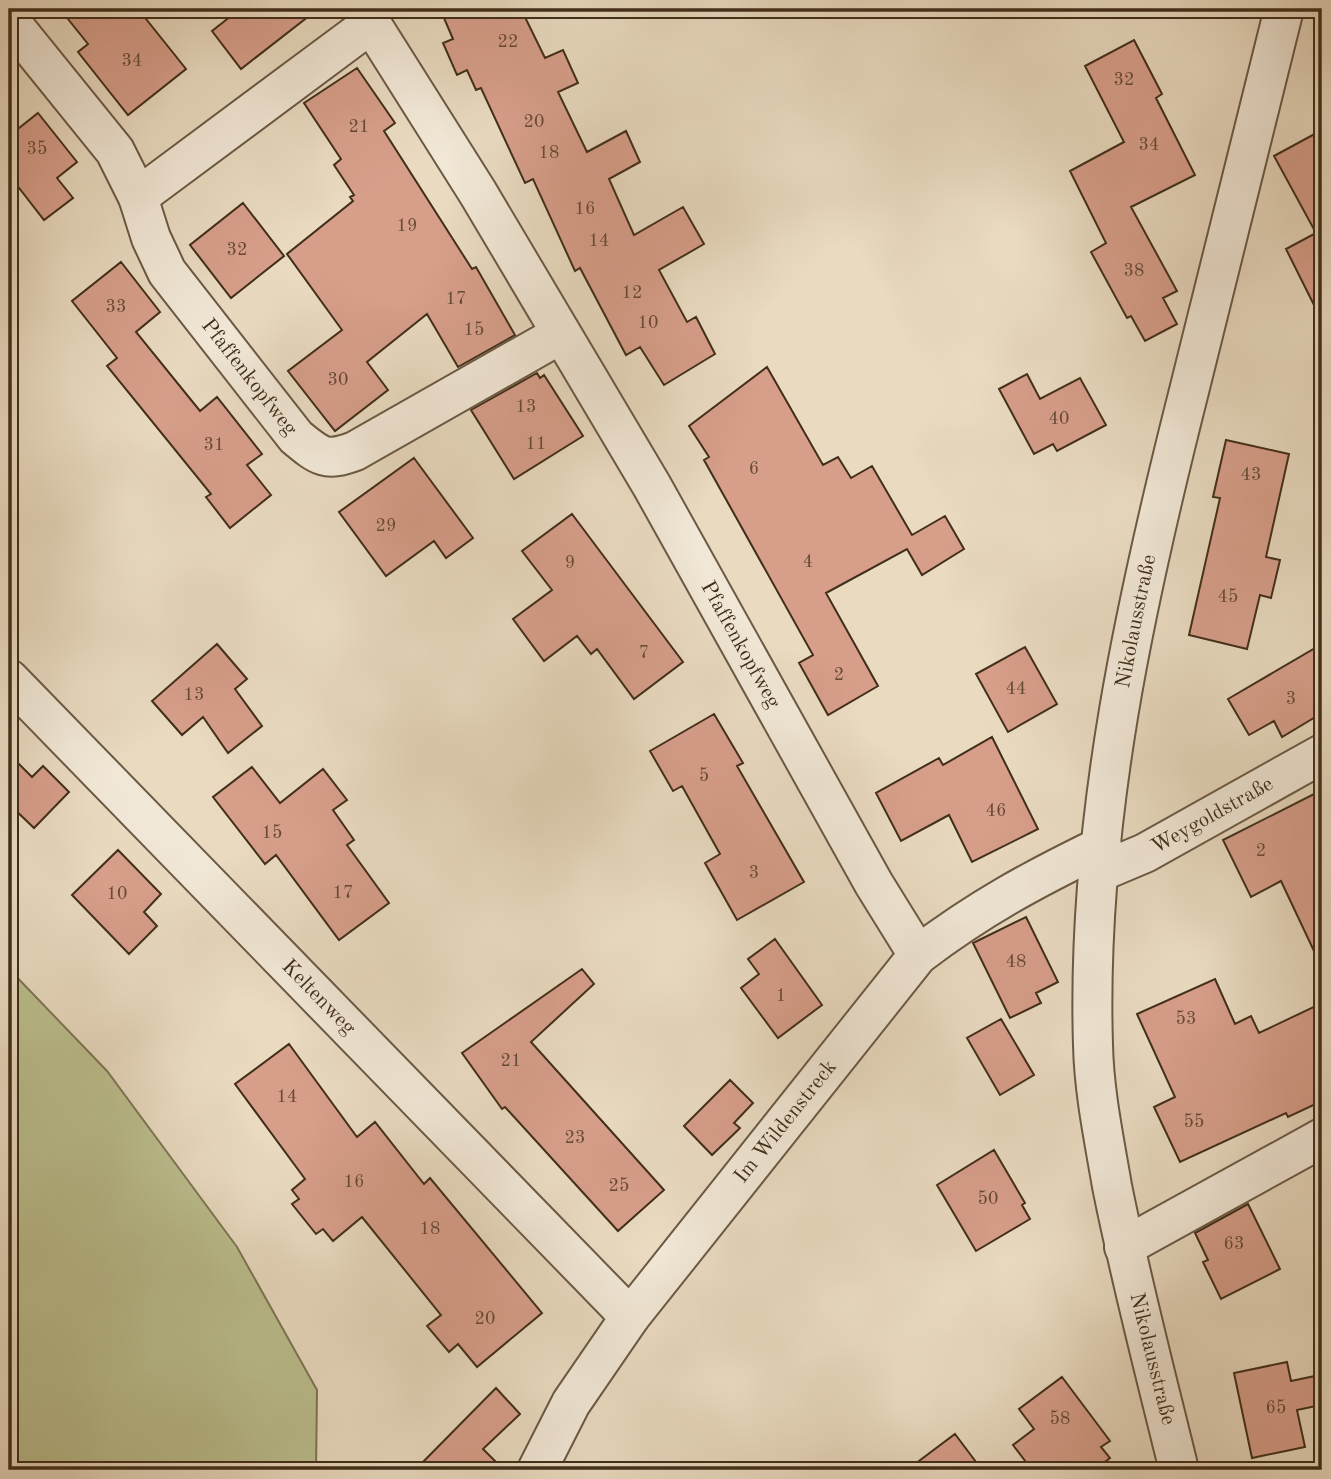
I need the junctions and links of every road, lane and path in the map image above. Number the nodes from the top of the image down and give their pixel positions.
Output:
1 (1284, 9) edge
2 (367, 16) edge
3 (9, 20) edge
4 (138, 197) junction
5 (561, 334) junction
6 (9, 679) edge
7 (1322, 754) edge
8 (1101, 859) junction
9 (918, 955) junction
10 (1322, 1138) edge
11 (1124, 1247) junction
12 (630, 1317) junction
13 (537, 1470) edge
14 (1179, 1470) edge

1 - 8 street, Nikolausstraße
2 - 4 street, Pfaffenkopfweg
2 - 5 street, Pfaffenkopfweg
3 - 4 street, Pfaffenkopfweg
4 - 5 street, Pfaffenkopfweg
5 - 9 street, Pfaffenkopfweg
6 - 12 street, Keltenweg
7 - 8 street, Weygoldstraße
8 - 9 street, Im Wildenstreck
8 - 11 street, Nikolausstraße
9 - 12 street, Im Wildenstreck
10 - 11 street
11 - 14 street, Nikolausstraße
12 - 13 street, Im Wildenstreck

